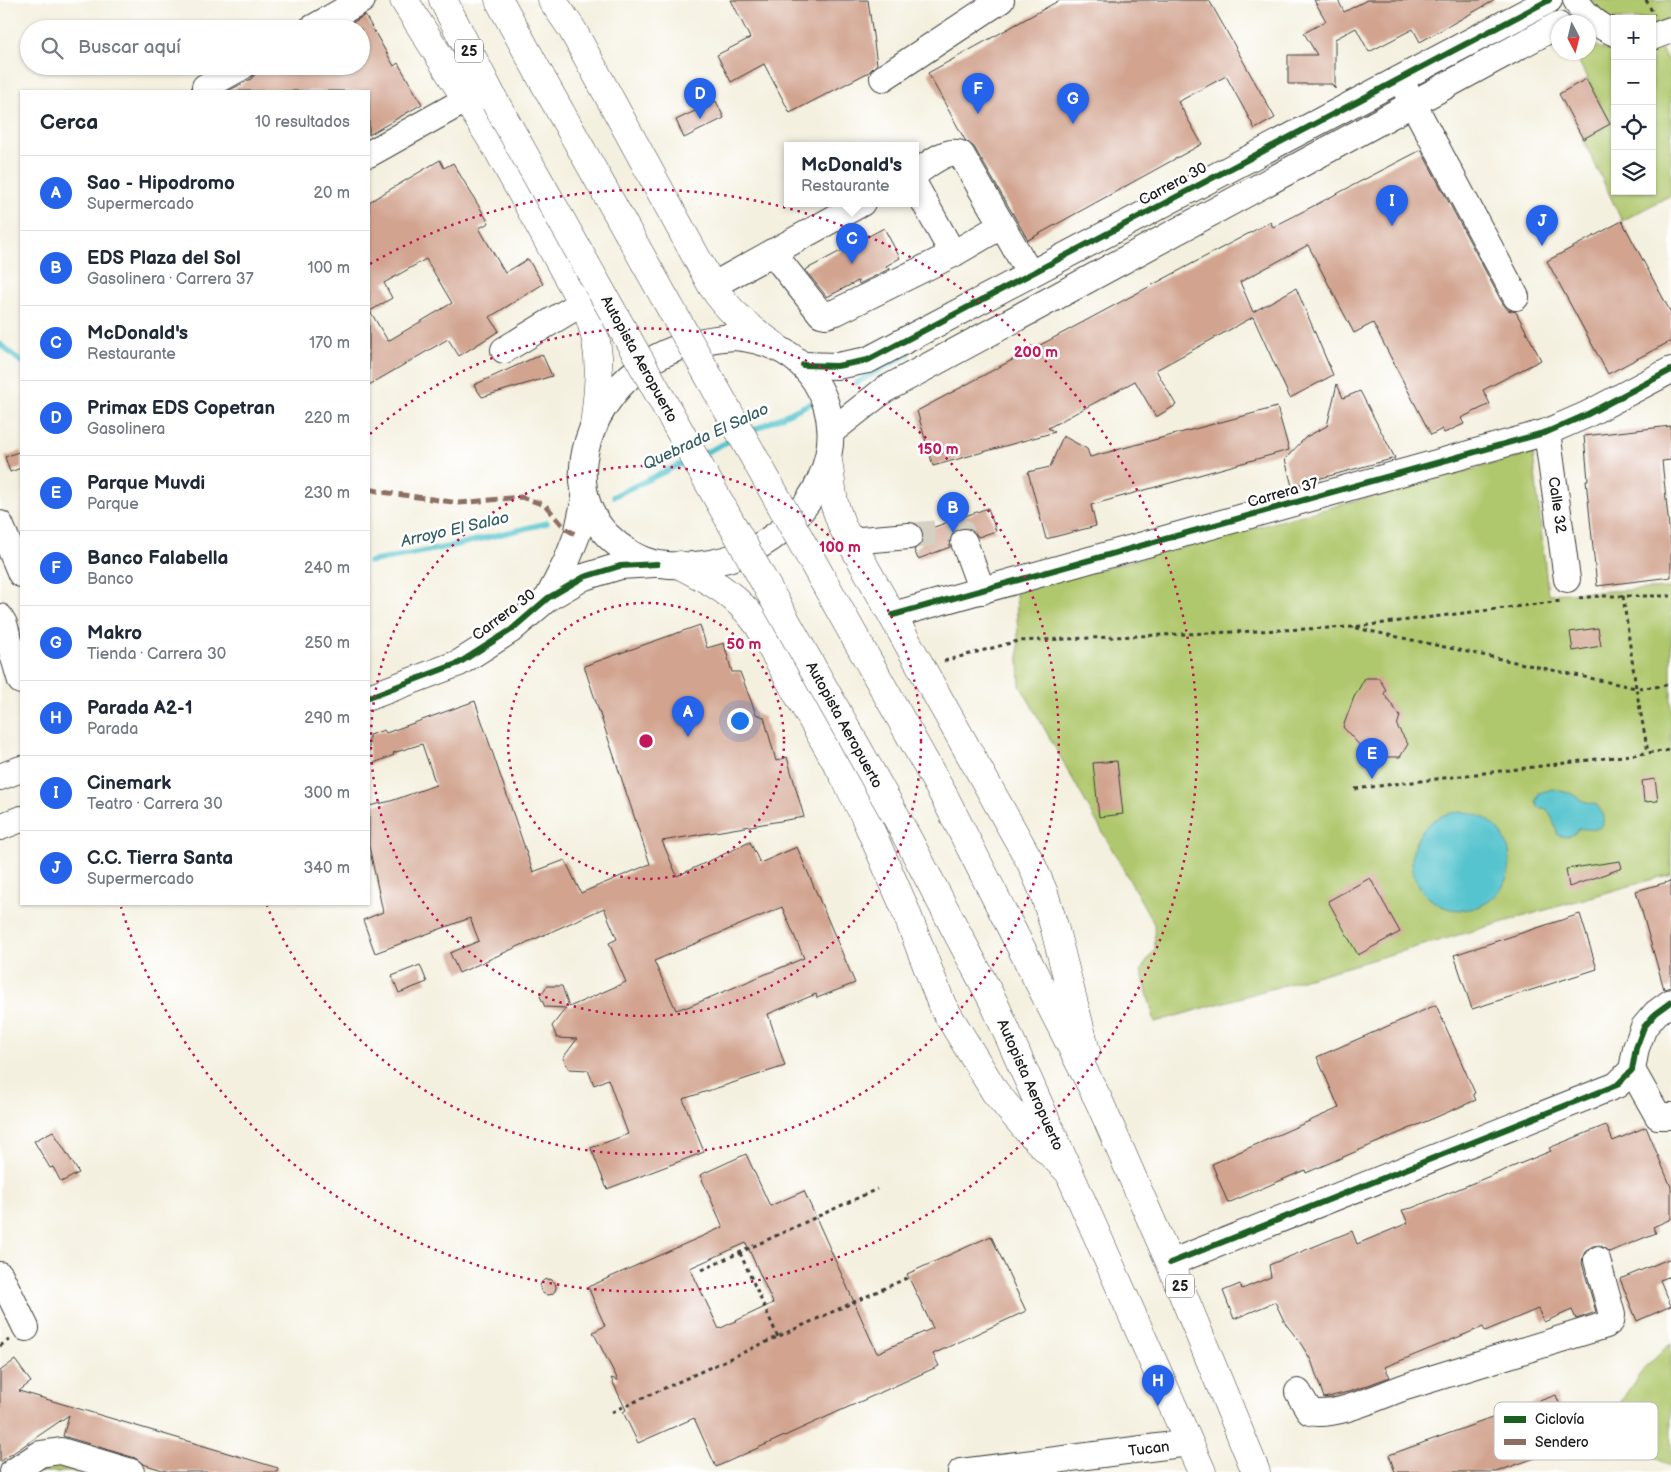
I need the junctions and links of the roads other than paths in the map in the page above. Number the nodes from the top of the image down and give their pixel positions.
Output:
1 (362, 0) edge
2 (404, 0) edge
3 (443, 0) edge
4 (499, 0) edge
5 (552, 0) edge
6 (1001, 0) edge
7 (1549, 0) edge
8 (1583, 9) edge
9 (326, 20) edge
10 (1551, 29) edge
11 (1611, 31) edge
12 (227, 75) edge
13 (883, 78) dead end
14 (1400, 79) junction
15 (205, 87) dead end
16 (467, 99) junction
17 (1414, 103) junction
18 (370, 153) edge
19 (919, 171) edge
20 (919, 192) edge
21 (855, 207) edge
22 (1002, 226) junction
23 (772, 252) junction
24 (953, 254) junction
25 (1030, 274) junction
26 (712, 286) junction
27 (1516, 297) dead end
28 (582, 304) junction
29 (775, 346) junction
30 (504, 350) dead end
31 (802, 365) junction
32 (1671, 370) edge
33 (594, 425) junction
34 (832, 431) junction
35 (1547, 432) junction
36 (828, 460) junction
37 (585, 498) junction
38 (0, 524) edge
39 (909, 536) tunnel mouth
40 (849, 541) junction
41 (964, 542) tunnel mouth
42 (669, 565) junction
43 (20, 572) edge
44 (982, 591) junction
45 (1572, 592) road end
46 (548, 598) junction
47 (893, 615) junction
48 (0, 617) edge
49 (20, 678) edge
50 (370, 697) edge
51 (20, 769) edge
52 (0, 776) edge
53 (20, 819) edge
54 (0, 827) edge
55 (1671, 1002) edge
56 (1632, 1070) junction
57 (1100, 1101) junction
58 (1671, 1116) edge
59 (1068, 1171) junction
60 (1597, 1260) dead end
61 (1170, 1264) junction
62 (0, 1275) edge
63 (26, 1328) dead end
64 (1298, 1392) dead end
65 (1193, 1462) edge
66 (13, 1472) edge
67 (131, 1472) edge
68 (961, 1472) edge
69 (1256, 1472) edge

1 - 9 street
2 - 16 highway
3 - 59 highway, Autopista Aeropuerto / 25, bridge
4 - 57 highway, 25, bridge
5 - 26 highway
6 - 13 street
7 - 14 street, Carrera 30
8 - 11 street
10 - 17 street
12 - 15 street
14 - 17 street
14 - 25 street, Carrera 30
16 - 18 street
16 - 28 highway
17 - 27 street
17 - 34 street
19 - 22 street
20 - 24 street
21 - 23 street
22 - 24 street
22 - 25 street
23 - 24 street
23 - 26 street
25 - 31 street, Carrera 30
26 - 29 highway
28 - 30 street
28 - 33 highway
29 - 31 street, Carrera 30
29 - 33 street
31 - 34 street, Carrera 30
32 - 35 street, Carrera 37
33 - 37 street
34 - 36 street, Carrera 30
35 - 44 street, Carrera 37
35 - 45 street, Calle 32
36 - 40 highway
36 - 42 street, Carrera 30
37 - 42 street
37 - 46 street, Carrera 30
38 - 43 street
39 - 40 street
40 - 47 highway
41 - 44 street
42 - 46 street, Carrera 30
42 - 59 highway
44 - 47 street, Carrera 37
46 - 50 street, Carrera 30
47 - 57 highway
48 - 49 street
51 - 52 street
53 - 54 street
55 - 56 street
56 - 58 street
56 - 61 street
57 - 61 highway, 25
59 - 65 highway, Autopista Aeropuerto / 25
60 - 64 street
61 - 69 highway, 25
62 - 63 street
65 - 68 street, Tucan
66 - 67 street

